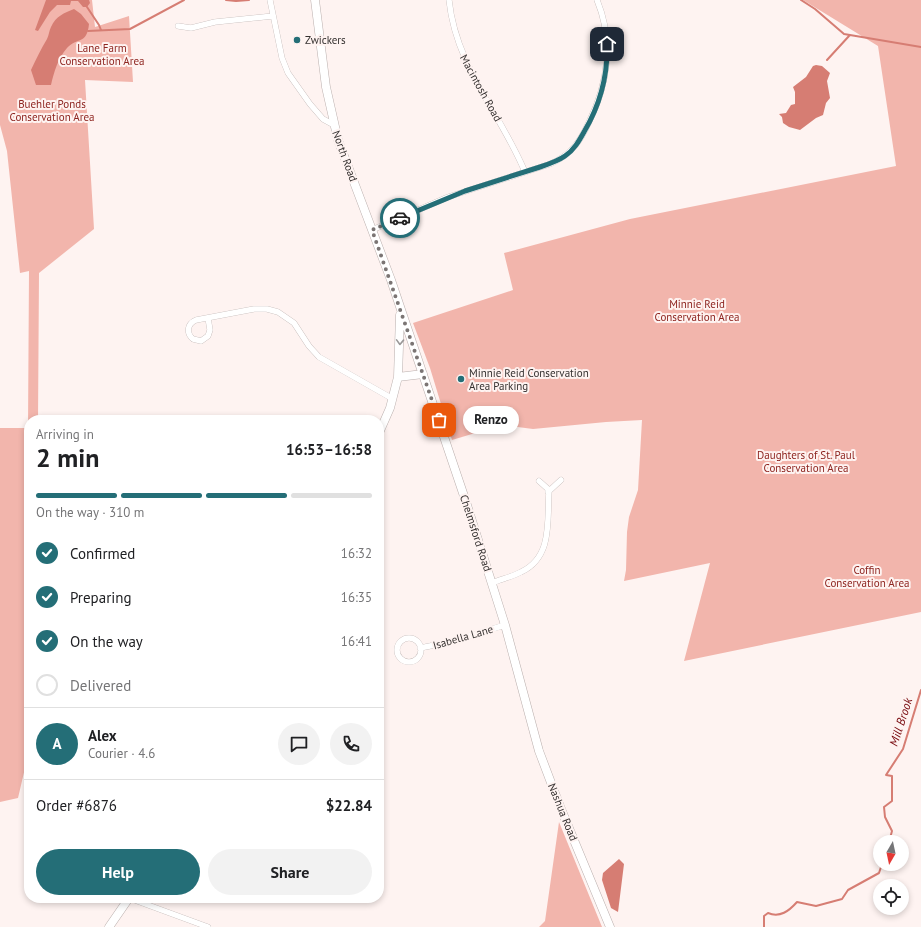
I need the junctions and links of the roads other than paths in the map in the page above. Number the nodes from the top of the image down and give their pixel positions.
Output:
1 (270, 0) edge
2 (315, 0) edge
3 (449, 0) edge
4 (597, 0) edge
5 (273, 16) junction
6 (178, 26) dead end
7 (334, 125) junction
8 (525, 172) junction
9 (372, 230) junction
10 (400, 306) junction
11 (208, 318) junction
12 (423, 374) junction
13 (398, 377) junction
14 (393, 398) junction
15 (384, 424) edge
16 (539, 480) dead end
17 (561, 480) dead end
18 (548, 492) junction
19 (492, 583) junction
20 (505, 625) junction
21 (420, 648) junction
22 (524, 694) joint
23 (126, 903) edge
24 (143, 903) edge
25 (109, 927) edge
26 (208, 927) edge
27 (610, 927) edge

1 - 5 street
2 - 7 main road, North Road
3 - 8 street, Macintosh Road
4 - 8 street
5 - 6 street
5 - 7 street
7 - 9 main road, North Road
8 - 9 street
9 - 10 main road, North Road
10 - 12 main road
10 -> 13 main road
11 - 11 street
11 - 14 street
12 - 13 main road
12 - 19 main road, Chelmsford Road
13 - 14 main road
14 - 15 main road
16 - 18 street
17 - 18 street
18 - 19 street
19 - 20 main road, Chelmsford Road
20 - 21 street, Isabella Lane
20 - 22 main road, Chelmsford Road
21 - 21 street, Isabella Lane
22 - 27 main road, Nashua Road
23 - 25 main road
24 - 26 street

